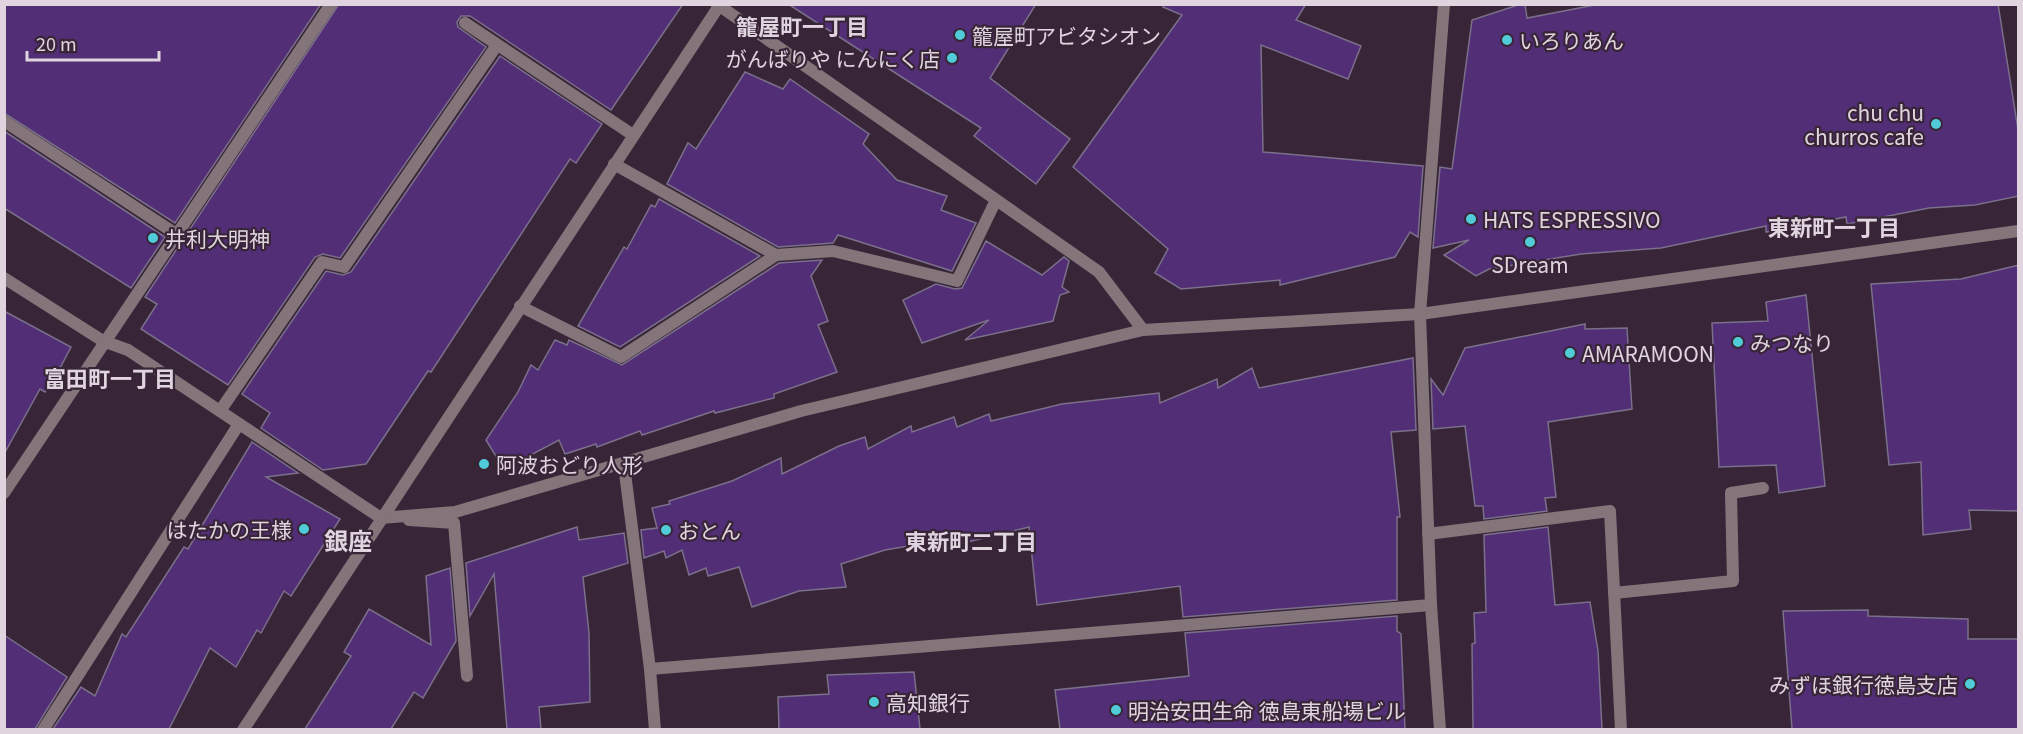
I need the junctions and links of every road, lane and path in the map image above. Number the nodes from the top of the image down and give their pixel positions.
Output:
1 (331, 4) edge
2 (1444, 4) edge
3 (718, 5) edge
4 (465, 23) dead end
5 (497, 45) junction
6 (4, 121) edge
7 (633, 135) junction
8 (614, 164) junction
9 (996, 200) junction
10 (2019, 231) edge
11 (176, 234) junction
12 (776, 255) junction
13 (4, 278) edge
14 (520, 306) junction
15 (1420, 314) junction
16 (1143, 330) junction
17 (103, 342) junction
18 (220, 411) junction
19 (239, 424) junction
20 (624, 465) junction
21 (1762, 488) dead end
22 (4, 493) edge
23 (381, 518) junction
24 (1428, 534) junction
25 (1614, 593) junction
26 (1431, 605) junction
27 (650, 669) junction
28 (467, 676) dead end
29 (43, 729) edge
30 (243, 729) edge
31 (655, 729) edge
32 (1440, 729) edge
33 (1621, 729) edge

1 - 11 street
2 - 15 street
3 - 7 street
3 - 9 street
4 - 5 street
5 - 7 street
5 - 18 street
6 - 11 street
7 - 8 street
8 - 12 street
8 - 14 street
9 - 12 street
9 - 16 street
10 - 15 street
11 - 17 street
12 - 14 street
13 - 17 street
14 - 23 street
15 - 16 street
15 - 24 street
16 - 20 street
17 - 18 street
17 - 22 street
18 - 19 street
19 - 23 street
19 - 29 street
20 - 23 street
20 - 27 street
21 - 25 street
23 - 28 street
23 - 30 street
24 - 25 street
24 - 26 street
25 - 33 street
26 - 27 street
26 - 32 street
27 - 31 street

